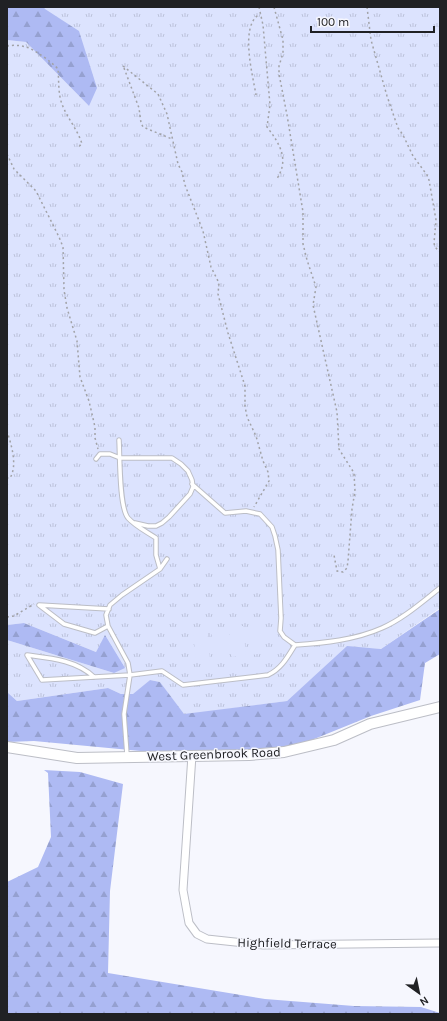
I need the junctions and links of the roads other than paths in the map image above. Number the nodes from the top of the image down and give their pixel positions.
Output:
1 (119, 440) dead end
2 (120, 458) junction
3 (96, 459) dead end
4 (192, 484) junction
5 (134, 523) junction
6 (167, 559) dead end
7 (160, 569) junction
8 (440, 588) edge
9 (108, 609) junction
10 (108, 626) junction
11 (295, 645) junction
12 (130, 675) junction
13 (94, 677) junction
14 (440, 707) edge
15 (7, 748) edge
16 (192, 755) junction
17 (127, 756) junction
18 (440, 943) edge

1 - 2 lane
2 - 3 lane
2 - 4 lane
2 - 5 lane
4 - 5 lane
4 - 11 lane
5 - 7 lane
6 - 7 lane
7 - 9 lane
8 - 11 lane
9 - 10 lane
9 - 10 lane
10 - 12 lane
11 - 12 lane
12 - 13 lane
12 - 17 lane
13 - 13 lane
14 - 16 street, West Greenbrook Road
15 - 17 street, West Greenbrook Road
16 - 17 street, West Greenbrook Road
16 - 18 street, Highfield Terrace

